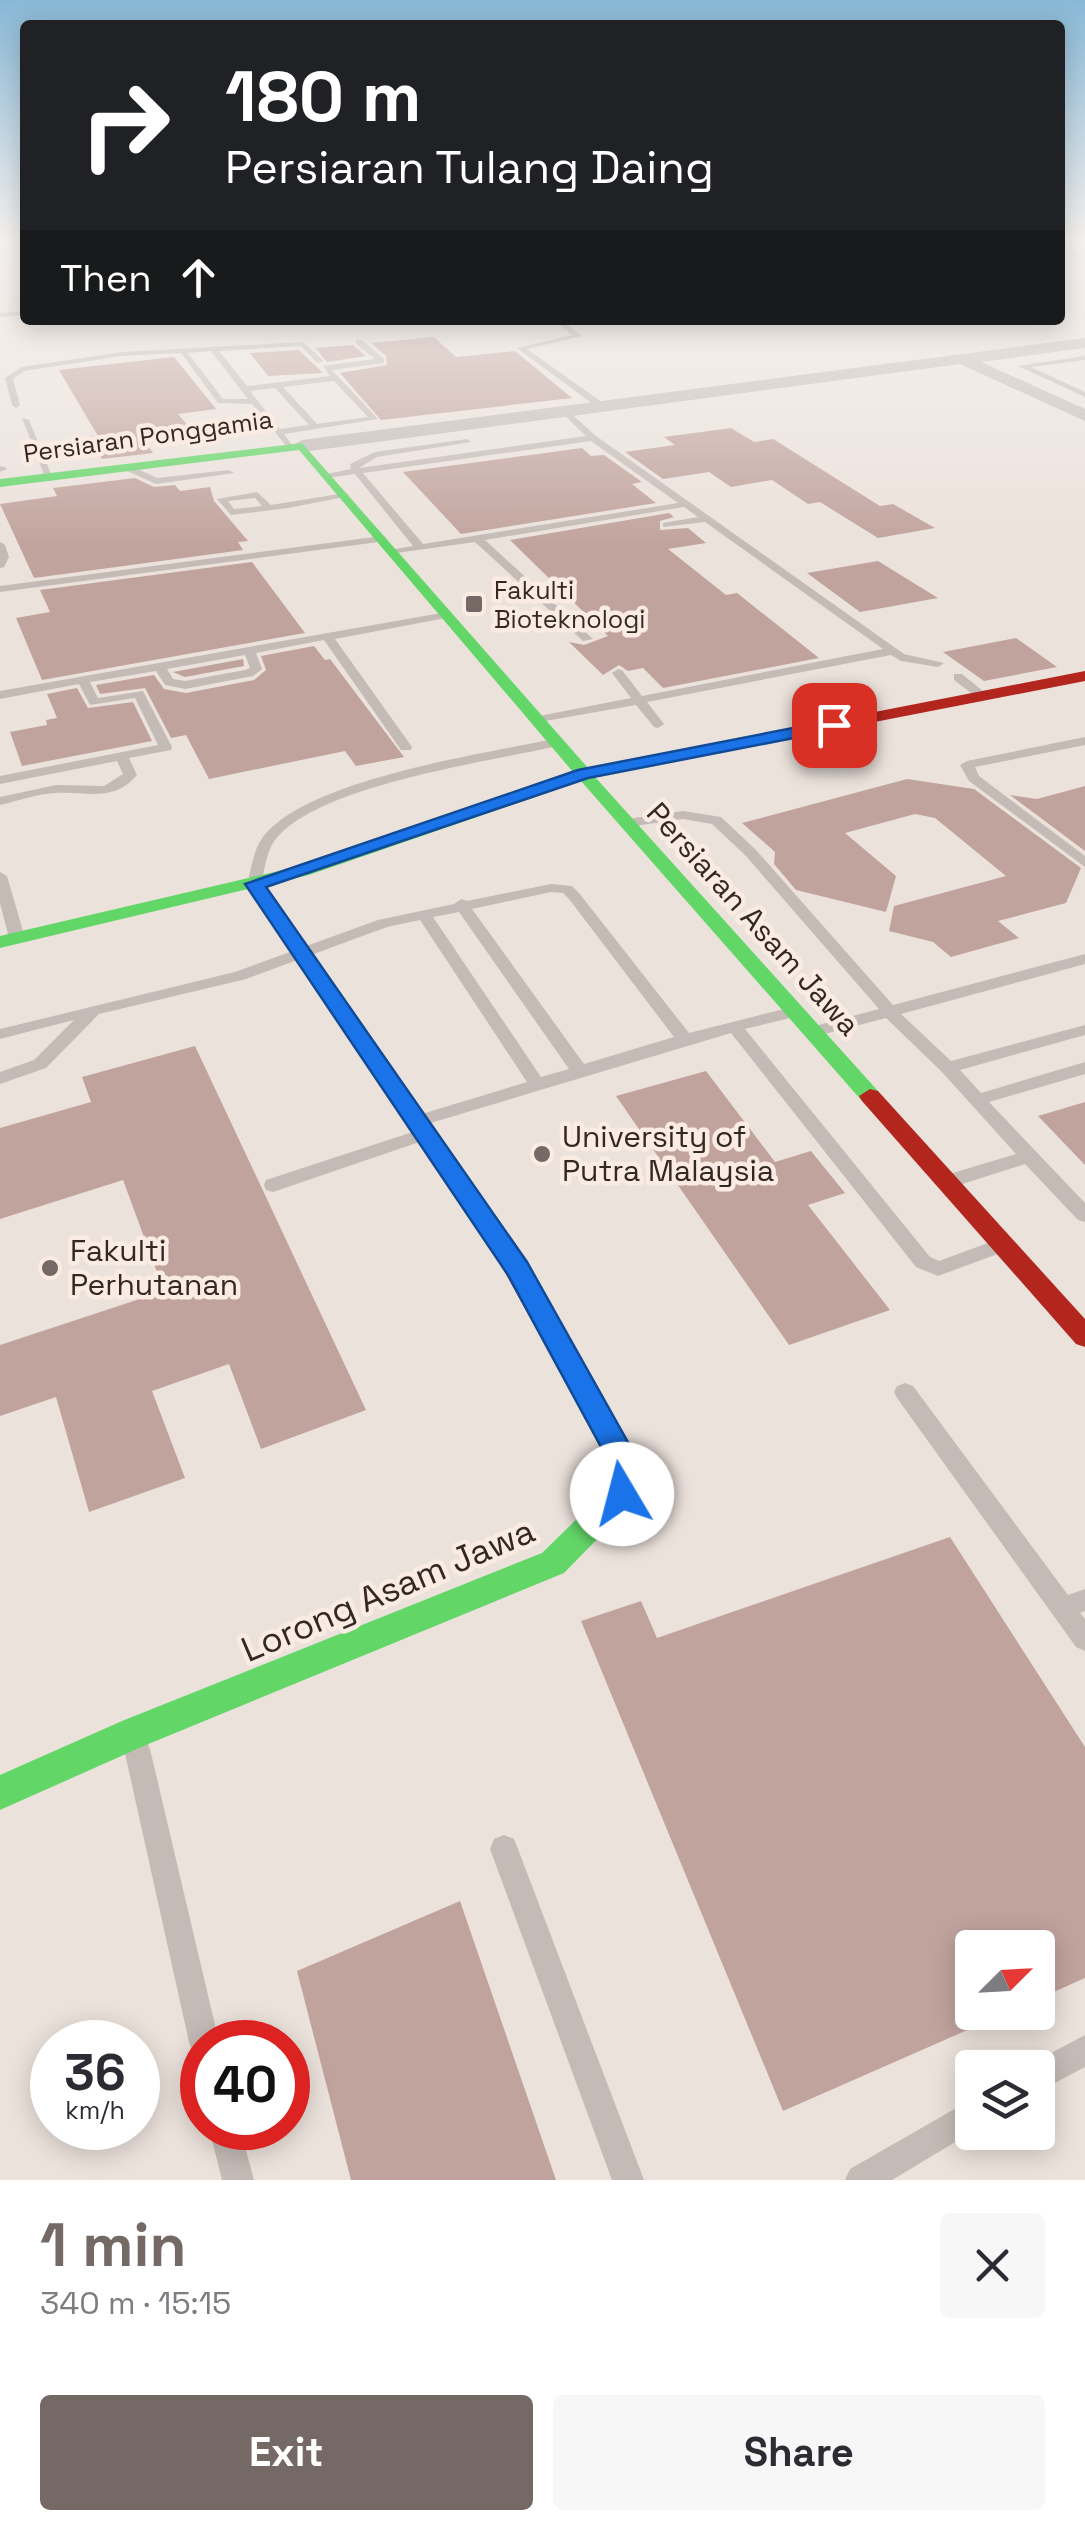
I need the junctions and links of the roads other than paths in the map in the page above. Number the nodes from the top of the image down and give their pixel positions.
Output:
1 (361, 344) edge
2 (541, 344) edge
3 (1079, 344) edge
4 (1060, 346) junction
5 (213, 349) junction
6 (183, 351) junction
7 (1085, 357) edge
8 (962, 359) junction
9 (320, 361) dead end
10 (336, 378) junction
11 (4, 379) edge
12 (277, 385) junction
13 (246, 389) junction
14 (1085, 395) edge
15 (256, 402) junction
16 (16, 404) dead end
17 (600, 406) junction
18 (564, 410) junction
19 (1084, 414) edge
20 (25, 420) dead end
21 (296, 437) junction
22 (593, 438) junction
23 (466, 442) dead end
24 (126, 466) junction
25 (355, 472) junction
26 (229, 473) dead end
27 (1, 474) edge
28 (327, 475) junction
29 (50, 477) junction
30 (345, 496) junction
31 (687, 504) junction
32 (268, 507) dead end
33 (706, 520) junction
34 (666, 525) dead end
35 (477, 538) junction
36 (0, 545) edge
37 (388, 545) junction
38 (420, 547) junction
39 (0, 564) edge
40 (0, 589) edge
41 (447, 614) junction
42 (327, 636) junction
43 (587, 639) dead end
44 (249, 650) junction
45 (893, 651) junction
46 (938, 662) dead end
47 (159, 666) junction
48 (618, 673) dead end
49 (1085, 676) edge
50 (958, 678) dead end
51 (84, 680) junction
52 (0, 695) edge
53 (983, 696) junction
54 (640, 699) junction
55 (538, 720) junction
56 (658, 724) dead end
57 (1085, 741) edge
58 (557, 742) junction
59 (406, 747) dead end
60 (121, 756) junction
61 (584, 774) junction
62 (0, 780) edge
63 (0, 801) edge
64 (503, 804) junction
65 (620, 816) junction
66 (1085, 863) edge
67 (0, 876) edge
68 (254, 884) junction
69 (462, 904) junction
70 (423, 913) junction
71 (8, 940) edge
72 (302, 953) junction
73 (1085, 959) edge
74 (93, 1010) junction
75 (798, 1010) junction
76 (889, 1011) junction
77 (735, 1027) junction
78 (1085, 1030) edge
79 (816, 1032) junction
80 (0, 1034) edge
81 (685, 1039) junction
82 (948, 1068) junction
83 (1085, 1068) edge
84 (580, 1070) junction
85 (0, 1078) edge
86 (537, 1084) junction
87 (976, 1100) junction
88 (421, 1128) junction
89 (1029, 1156) junction
90 (948, 1182) junction
91 (273, 1185) dead end
92 (1085, 1215) edge
93 (1003, 1244) junction
94 (1085, 1338) edge
95 (906, 1392) dead end
96 (1074, 1604) edge
97 (1085, 1639) edge
98 (134, 1733) junction
99 (0, 1793) edge
100 (504, 1849) dead end
101 (199, 2020) edge
102 (1085, 2050) edge
103 (1055, 2068) edge
104 (955, 2125) edge
105 (230, 2150) edge
106 (238, 2180) edge
107 (628, 2180) edge
108 (861, 2180) edge

1 - 10 lane
2 - 17 lane
3 - 4 street
4 - 7 lane
4 - 8 street
5 - 6 lane
5 - 9 lane
5 - 13 lane
6 - 11 lane
6 - 15 lane
7 - 14 lane
8 - 17 street
8 - 19 street
10 - 12 lane
10 - 21 lane
11 - 16 lane
12 - 13 lane
12 - 21 lane
13 - 15 lane
15 - 21 lane
17 - 18 street
18 - 21 street
18 - 22 lane
20 - 29 lane
21 - 24 street, Persiaran Ponggamia
21 - 28 street, Persiaran Asam Jawa
22 - 25 lane
22 - 31 lane
23 - 25 lane
24 - 26 lane
24 - 29 street, Persiaran Ponggamia
25 - 28 lane
25 - 38 lane
27 - 29 street, Persiaran Ponggamia
28 - 30 street, Persiaran Asam Jawa
30 - 32 lane
30 - 37 street, Persiaran Asam Jawa
31 - 33 lane
31 - 35 lane
33 - 34 lane
33 - 45 lane
35 - 38 lane
35 - 43 lane
36 - 39 lane
37 - 38 lane
37 - 40 lane
37 - 41 street, Persiaran Asam Jawa
41 - 42 lane
41 - 55 street, Persiaran Asam Jawa
42 - 44 lane
42 - 59 lane
44 - 47 lane
44 - 47 lane
45 - 46 lane
45 - 54 lane
47 - 51 lane
48 - 54 lane
49 - 53 street
50 - 53 lane
51 - 52 lane
51 - 60 lane
53 - 61 street
54 - 55 lane
54 - 56 lane
55 - 58 street, Persiaran Asam Jawa
57 - 66 lane
58 - 61 street, Persiaran Asam Jawa
58 - 68 lane
60 - 62 lane
60 - 63 lane
61 - 64 street
61 - 65 street, Persiaran Asam Jawa
64 - 65 street
64 - 68 street
65 - 75 street, Persiaran Asam Jawa
65 - 76 lane
67 - 71 lane
68 - 71 street
68 - 72 street, Lorong Asam Jawa
69 - 70 lane
69 - 81 lane
69 - 84 lane
70 - 72 lane
70 - 86 lane
72 - 74 lane
72 - 88 street, Lorong Asam Jawa
73 - 76 lane
74 - 80 lane
74 - 85 lane
75 - 77 lane
75 - 79 street, Persiaran Asam Jawa
76 - 79 lane
76 - 82 lane
77 - 81 lane
77 - 93 lane
78 - 82 lane
79 - 90 street, Persiaran Asam Jawa
81 - 84 lane
82 - 87 lane
83 - 87 lane
84 - 86 lane
86 - 88 lane
87 - 89 lane
88 - 91 lane
88 - 98 street, Lorong Asam Jawa
89 - 90 lane
89 - 92 lane
90 - 93 street, Persiaran Asam Jawa
93 - 94 street, Persiaran Asam Jawa
95 - 96 lane
96 - 97 lane
98 - 99 street, Lorong Asam Jawa
98 - 101 lane
100 - 107 lane
102 - 103 lane
104 - 108 lane
105 - 106 lane

